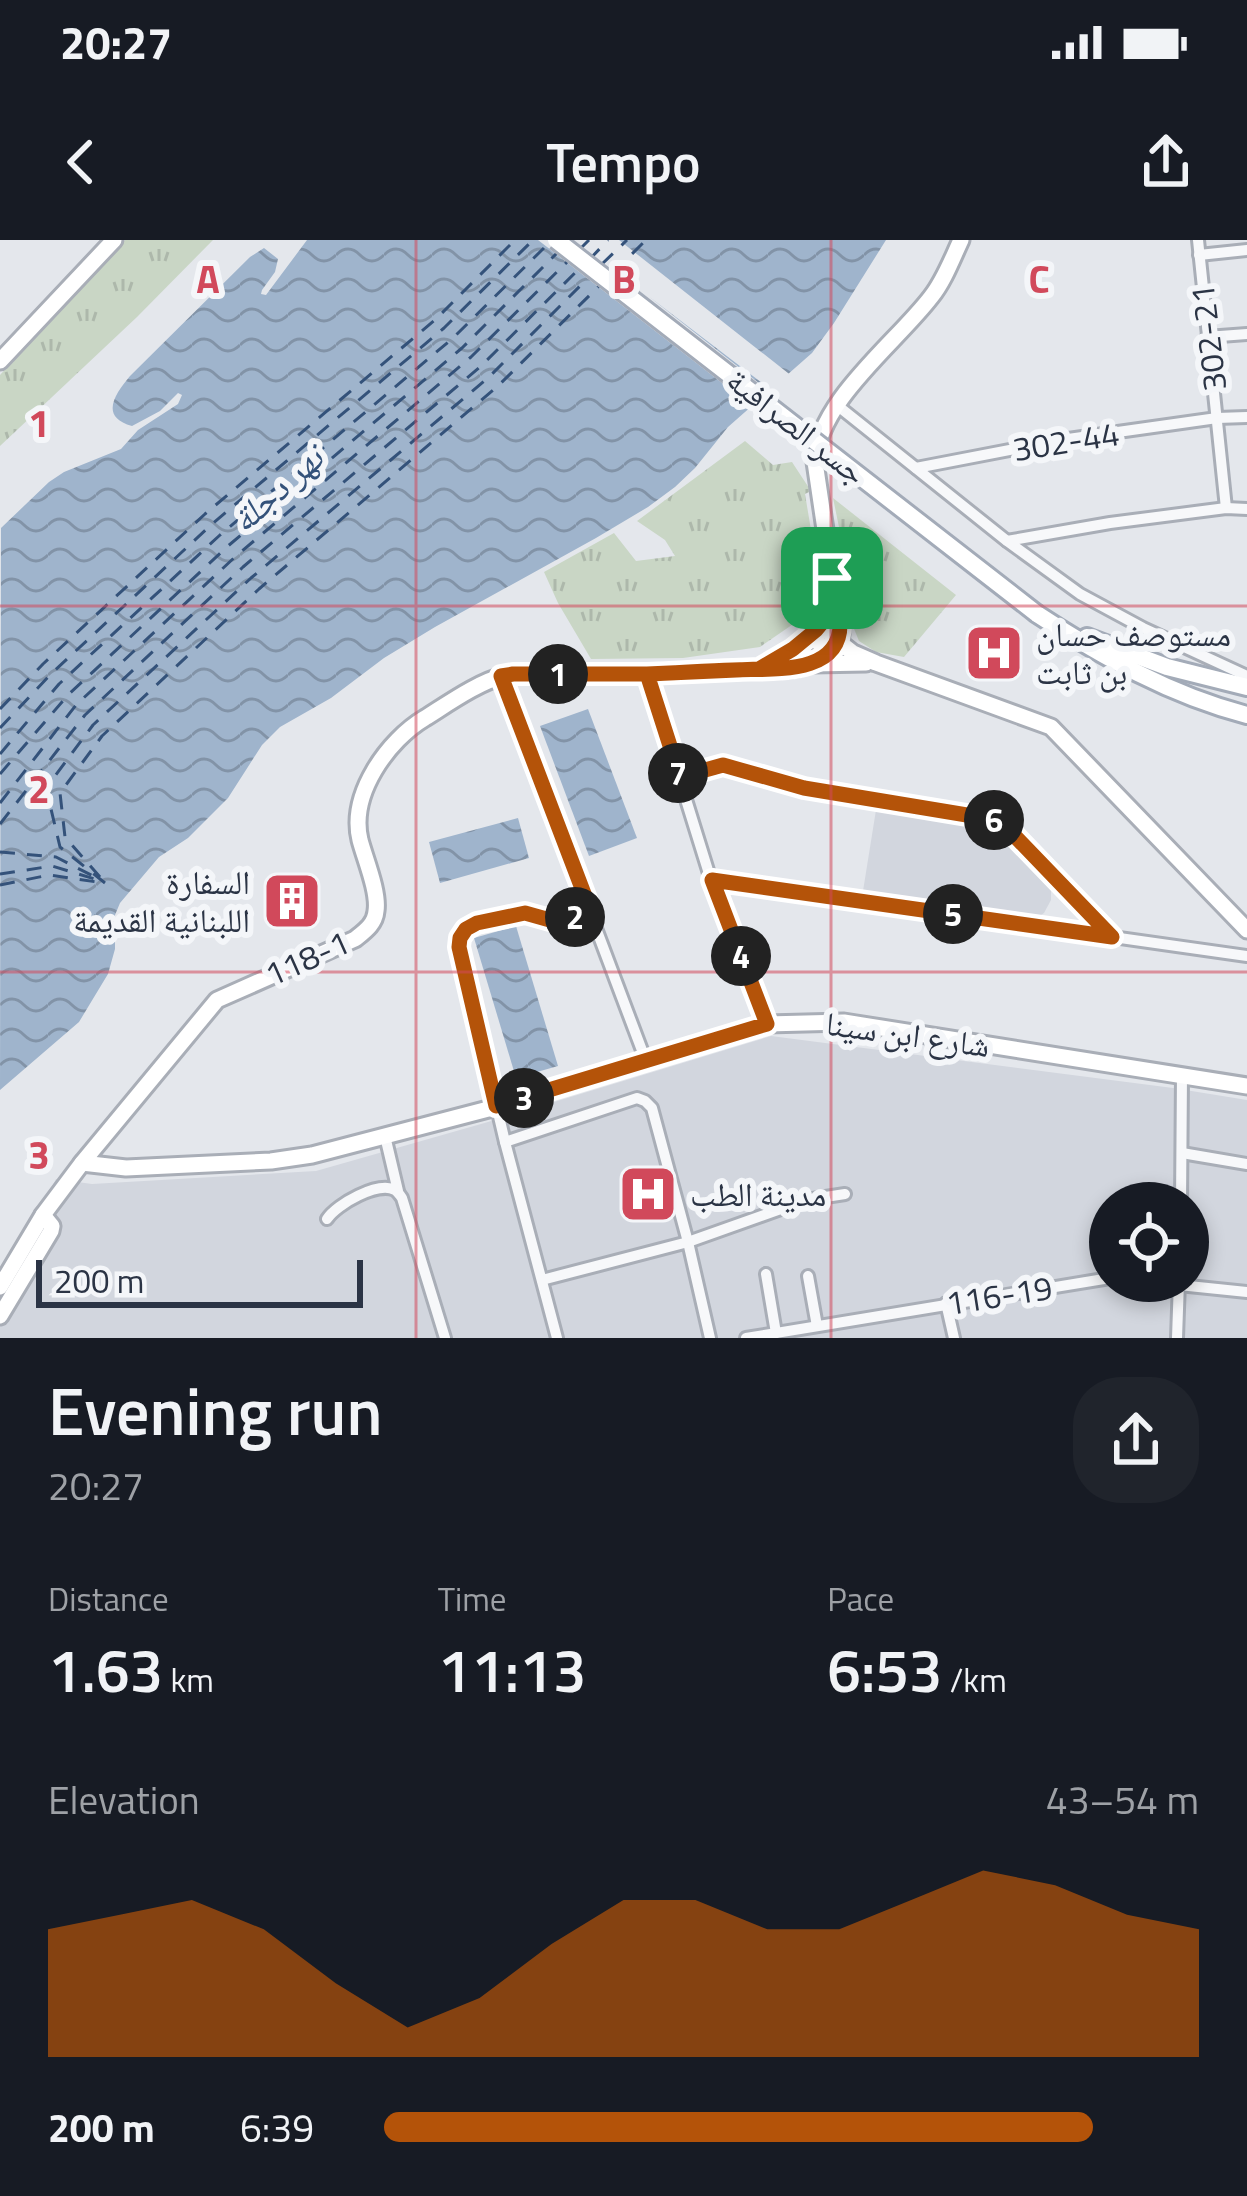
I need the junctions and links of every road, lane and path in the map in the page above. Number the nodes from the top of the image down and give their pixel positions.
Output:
1 (114, 240) edge
2 (556, 240) edge
3 (962, 240) edge
4 (1198, 240) edge
5 (1247, 250) edge
6 (1199, 254) junction
7 (1247, 334) edge
8 (1207, 337) junction
9 (0, 361) edge
10 (838, 406) junction
11 (1247, 417) edge
12 (1217, 418) junction
13 (916, 468) junction
14 (1226, 508) junction
15 (1247, 509) edge
16 (1007, 541) junction
17 (832, 578) junction
18 (1037, 614) junction
19 (819, 627) junction
20 (838, 639) junction
21 (876, 663) junction
22 (808, 664) junction
23 (759, 669) junction
24 (647, 674) junction
25 (501, 676) junction
26 (1243, 683) edge
27 (1247, 716) edge
28 (680, 777) junction
29 (712, 880) junction
30 (591, 912) junction
31 (1247, 930) edge
32 (1112, 937) junction
33 (1247, 956) edge
34 (767, 1024) junction
35 (646, 1061) junction
36 (1182, 1075) junction
37 (1247, 1087) edge
38 (496, 1106) junction
39 (386, 1136) junction
40 (505, 1142) junction
41 (1182, 1153) junction
42 (82, 1163) junction
43 (1247, 1164) edge
44 (1181, 1182) edge
45 (398, 1191) junction
46 (845, 1194) dead end
47 (43, 1216) junction
48 (327, 1219) dead end
49 (688, 1242) junction
50 (766, 1274) dead end
51 (808, 1276) dead end
52 (542, 1280) junction
53 (1089, 1281) edge
54 (0, 1286) edge
55 (1209, 1287) edge
56 (1247, 1292) edge
57 (1178, 1302) edge
58 (946, 1304) junction
59 (0, 1316) edge
60 (818, 1326) junction
61 (776, 1333) junction
62 (445, 1338) edge
63 (557, 1338) edge
64 (710, 1338) edge
65 (746, 1338) edge
66 (954, 1338) edge
67 (1177, 1338) edge

1 - 9 street
2 - 18 main road, جسر الصرافية, bridge
3 - 10 street
4 - 6 street, 302-21
5 - 6 street
6 - 8 street, 302-21
7 - 8 street
8 - 12 street, 302-21
10 - 13 street
10 - 17 street
11 - 12 street, 302-44
12 - 13 street, 302-44
12 - 14 street, 302-21
13 - 16 street
14 - 15 street
14 - 16 street
16 - 26 street
17 - 19 street
17 - 20 street
18 - 26 main road
18 - 27 main road
19 - 20 street
19 - 23 street
20 - 21 street
20 - 22 street, 118-1
21 - 22 street
21 - 31 street
22 - 23 street, 118-1
23 - 24 street, 118-1
24 - 25 street, 118-1
24 - 28 street
25 - 30 street
25 - 42 street, 118-1
28 - 29 street
28 - 32 street
29 - 32 street
29 - 34 street
30 - 35 street
30 - 38 street
32 - 33 street
34 - 35 street, شارع ابن سينا
34 - 36 street, شارع ابن سينا
35 - 38 street, شارع ابن سينا
36 - 37 street, شارع ابن سينا
36 - 41 street
38 - 39 street, شارع ابن سينا
38 - 40 street
39 - 42 street, شارع ابن سينا
39 - 45 street
40 - 49 street
40 - 52 street
41 - 43 street
41 - 44 street
42 - 47 street, 118-1
45 - 48 street
45 - 62 street
46 - 49 street
47 - 54 street, 118-1
47 - 59 street
49 - 52 street
49 - 64 street
50 - 61 street
51 - 60 street
52 - 63 street
53 - 58 street, 116-19
55 - 56 street
57 - 67 street
58 - 60 street, 116-19
58 - 66 street
60 - 61 street, 116-19
61 - 65 street, 116-19

